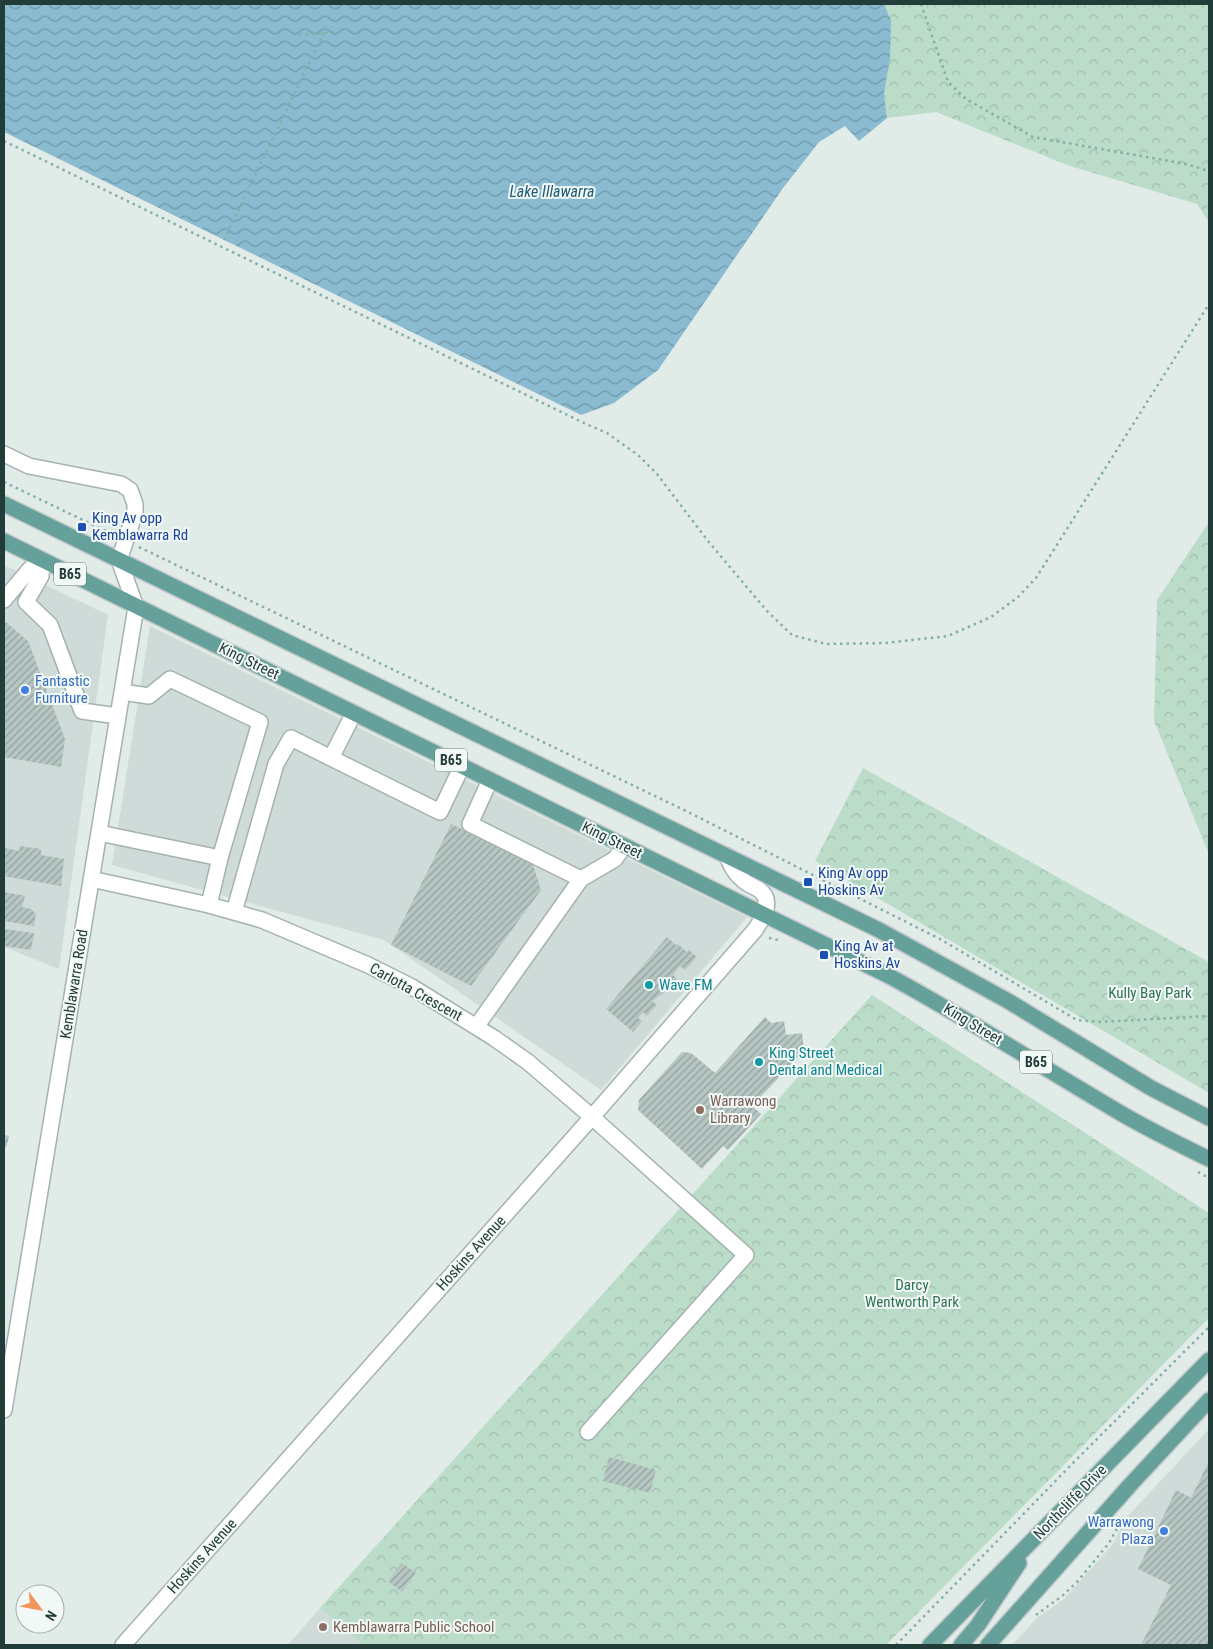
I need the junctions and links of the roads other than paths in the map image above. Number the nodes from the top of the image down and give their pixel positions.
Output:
1 (4, 454) edge
2 (4, 504) edge
3 (4, 541) edge
4 (42, 560) junction
5 (119, 560) junction
6 (4, 600) edge
7 (136, 606) junction
8 (122, 692) junction
9 (354, 713) junction
10 (118, 716) junction
11 (331, 758) junction
12 (462, 766) junction
13 (490, 780) junction
14 (99, 833) junction
15 (624, 846) junction
16 (728, 856) junction
17 (220, 858) junction
18 (91, 879) junction
19 (581, 879) junction
20 (209, 905) junction
21 (234, 912) junction
22 (765, 915) junction
23 (476, 1027) junction
24 (592, 1117) junction
25 (1209, 1118) edge
26 (1209, 1159) edge
27 (1209, 1360) edge
28 (1209, 1400) edge
29 (4, 1410) edge
30 (588, 1432) dead end
31 (1033, 1541) junction
32 (123, 1645) edge
33 (930, 1645) edge
34 (961, 1645) edge
35 (988, 1645) edge

1 - 5 street
2 - 5 main road, B65
3 - 4 main road, King Street / B65
4 - 6 street
4 - 7 main road, King Street / B65
4 - 10 street
5 - 7 street, Kemblawarra Road
5 - 16 main road, B65
7 - 8 street, Kemblawarra Road
7 - 9 main road, King Street / B65
8 - 10 street, Kemblawarra Road
8 - 17 street
9 - 11 street
9 - 12 main road, King Street / B65
10 - 14 street, Kemblawarra Road
11 - 12 street
11 - 21 street
12 - 13 main road, King Street / B65
13 - 15 main road, King Street / B65
13 - 19 street
14 - 17 street
14 - 18 street, Kemblawarra Road
15 - 19 street
15 - 22 main road, King Street / B65
16 - 22 street
16 - 25 main road, B65
17 - 20 street
18 - 20 street, Carlotta Crescent
18 - 29 street, Kemblawarra Road
19 - 23 street
20 - 21 street, Carlotta Crescent
21 - 23 street, Carlotta Crescent
22 - 24 street, Hoskins Avenue
22 - 26 main road, King Street / B65
23 - 24 street, Carlotta Crescent
24 - 30 street, Carlotta Crescent
24 - 32 street, Hoskins Avenue
27 - 31 main road, Northcliffe Drive
28 - 35 main road, Northcliffe Drive
31 - 33 main road, Northcliffe Drive
31 - 34 main road

